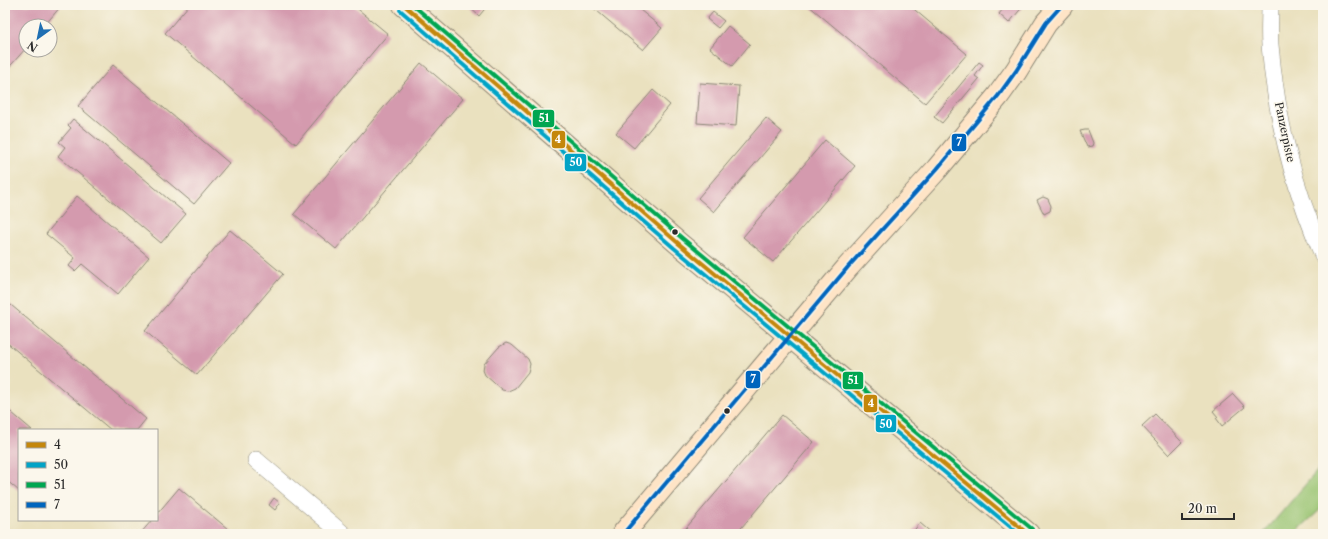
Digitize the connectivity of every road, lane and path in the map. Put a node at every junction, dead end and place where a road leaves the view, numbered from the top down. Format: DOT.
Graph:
graph roads {
  1 [pos="404,5"];
  2 [pos="1062,5"];
  3 [pos="1270,5"];
  4 [pos="1323,255"];
  5 [pos="790,336"];
  6 [pos="256,460"];
  7 [pos="343,534"];
  8 [pos="623,534"];
  9 [pos="1028,534"];
  1 -- 5 [label="main road"];
  2 -- 5 [label="main road"];
  3 -- 4 [label="street, Panzerpiste"];
  5 -- 8 [label="main road"];
  5 -- 9 [label="main road"];
  6 -- 7 [label="street"];
}
